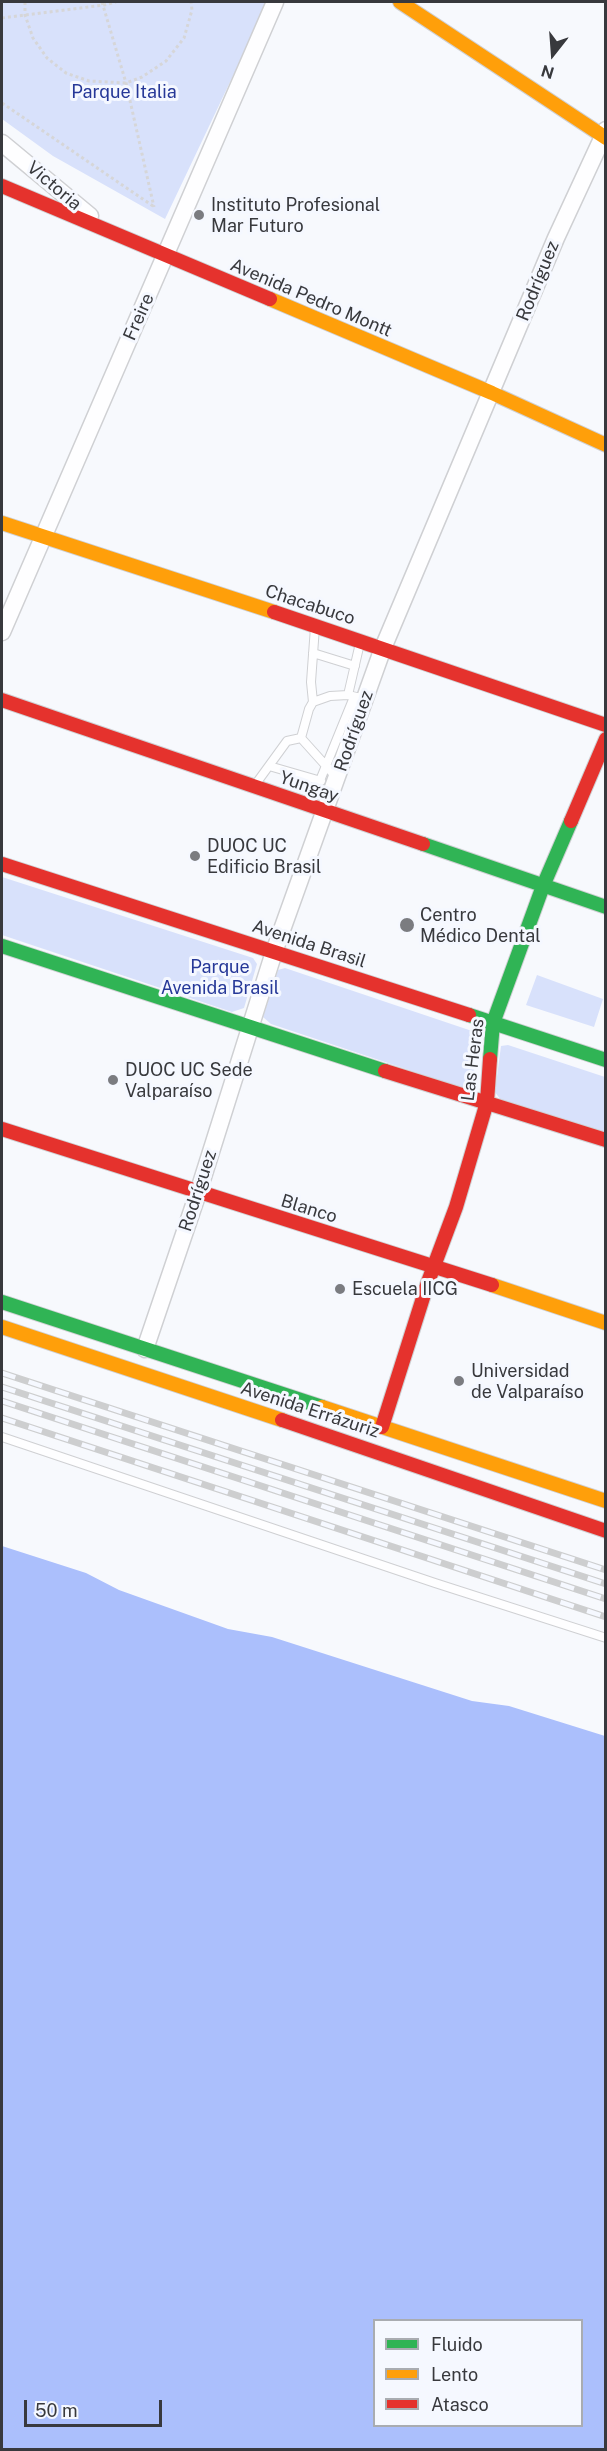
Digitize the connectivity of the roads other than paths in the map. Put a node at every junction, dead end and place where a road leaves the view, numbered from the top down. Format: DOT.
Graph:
graph roads {
  1 [pos="275,2"];
  2 [pos="400,2"];
  3 [pos="605,134"];
  4 [pos="2,143"];
  5 [pos="2,186"];
  6 [pos="107,230"];
  7 [pos="166,257"];
  8 [pos="492,393"];
  9 [pos="606,445"];
  10 [pos="2,523"];
  11 [pos="43,537"];
  12 [pos="315,626"];
  13 [pos="2,632"];
  14 [pos="361,641"];
  15 [pos="383,648"];
  16 [pos="313,653"];
  17 [pos="355,666"];
  18 [pos="356,697"];
  19 [pos="2,700"];
  20 [pos="314,702"];
  21 [pos="606,725"];
  22 [pos="301,738"];
  23 [pos="606,739"];
  24 [pos="269,766"];
  25 [pos="328,776"];
  26 [pos="254,787"];
  27 [pos="317,809"];
  28 [pos="2,864"];
  29 [pos="543,886"];
  30 [pos="606,907"];
  31 [pos="2,946"];
  32 [pos="274,952"];
  33 [pos="493,1023"];
  34 [pos="250,1026"];
  35 [pos="606,1060"];
  36 [pos="487,1102"];
  37 [pos="2,1129"];
  38 [pos="606,1140"];
  39 [pos="198,1193"];
  40 [pos="434,1266"];
  41 [pos="2,1302"];
  42 [pos="606,1323"];
  43 [pos="2,1327"];
  44 [pos="146,1349"];
  45 [pos="382,1427"];
  46 [pos="2,1437"];
  47 [pos="606,1501"];
  48 [pos="606,1532"];
  49 [pos="606,1638"];
  1 -- 7 [label="street, Freire"];
  2 -- 3 [label="main road"];
  3 -- 8 [label="street, Rodríguez"];
  4 -- 6 [label="street, Victoria"];
  5 -- 6 [label="main road, Avenida Pedro Montt"];
  6 -- 7 [label="main road, Avenida Pedro Montt"];
  7 -- 8 [label="main road, Avenida Pedro Montt"];
  7 -- 11 [label="street, Freire"];
  8 -- 9 [label="main road, Avenida Pedro Montt"];
  8 -- 15 [label="street, Rodríguez"];
  10 -- 11 [label="main road, Chacabuco"];
  11 -- 12 [label="main road, Chacabuco"];
  11 -- 13 [label="street, Freire"];
  12 -- 14 [label="main road, Chacabuco"];
  12 -- 16 [label="lane"];
  14 -- 15 [label="main road, Chacabuco"];
  14 -- 17 [label="lane"];
  15 -- 18 [label="street, Rodríguez"];
  15 -- 21 [label="main road, Chacabuco"];
  16 -- 17 [label="lane"];
  16 -- 20 [label="lane"];
  17 -- 18 [label="lane"];
  18 -- 20 [label="lane"];
  18 -- 25 [label="street, Rodríguez"];
  19 -- 26 [label="main road, Yungay"];
  20 -- 22 [label="lane"];
  22 -- 24 [label="lane"];
  22 -- 25 [label="lane"];
  23 -- 29 [label="main road, Las Heras"];
  24 -- 25 [label="lane"];
  24 -- 26 [label="lane"];
  25 -- 27 [label="street, Rodríguez"];
  26 -- 27 [label="main road, Yungay"];
  27 -- 29 [label="main road, Yungay"];
  27 -- 32 [label="street, Rodríguez"];
  28 -- 32 [label="main road, Avenida Brasil"];
  29 -- 30 [label="main road, Yungay"];
  29 -- 33 [label="main road, Las Heras"];
  31 -- 34 [label="main road"];
  32 -- 33 [label="main road, Avenida Brasil"];
  32 -- 34 [label="street, Rodríguez"];
  33 -- 35 [label="main road, Avenida Brasil"];
  33 -- 36 [label="main road, Las Heras"];
  34 -- 36 [label="main road"];
  34 -- 39 [label="street, Rodríguez"];
  36 -- 38 [label="main road"];
  36 -- 40 [label="main road, Las Heras"];
  37 -- 39 [label="main road, Blanco"];
  39 -- 40 [label="main road, Blanco"];
  39 -- 44 [label="street, Rodríguez"];
  40 -- 42 [label="main road, Blanco"];
  40 -- 45 [label="main road, Las Heras"];
  41 -- 44 [label="main road, Avenida Errázuriz"];
  43 -- 48 [label="main road, Avenida Errázuriz"];
  44 -- 45 [label="main road, Avenida Errázuriz"];
  45 -- 47 [label="main road, Avenida Errázuriz"];
  46 -- 49 [label="lane"];
}
